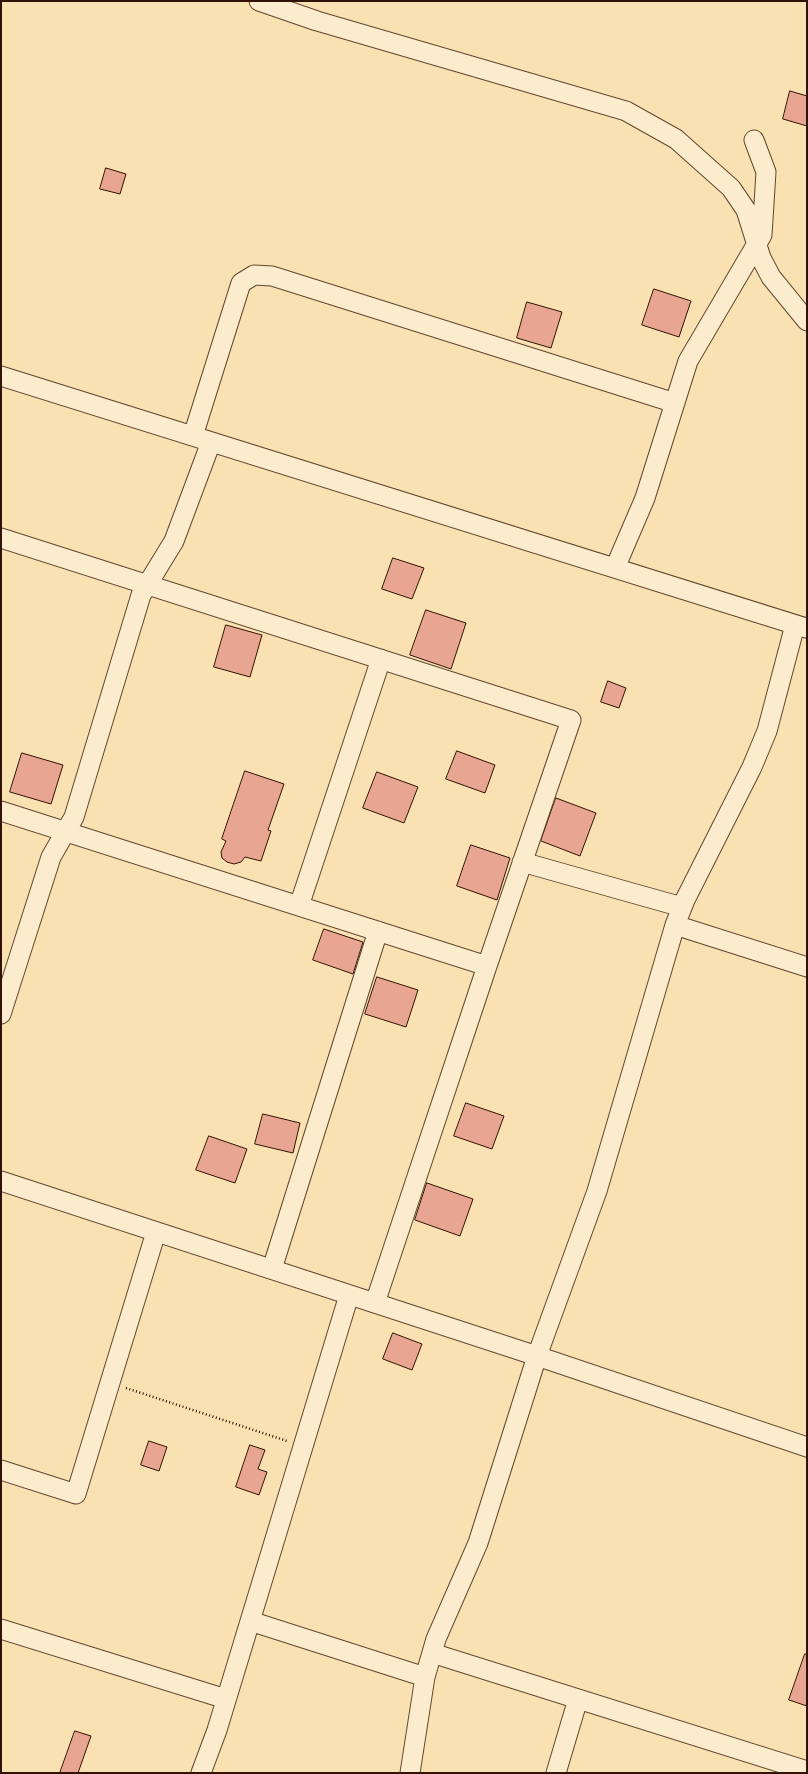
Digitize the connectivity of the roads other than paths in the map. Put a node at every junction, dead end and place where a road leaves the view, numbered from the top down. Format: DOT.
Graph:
graph roads {
  1 [pos="259,1"];
  2 [pos="754,140"];
  3 [pos="757,244"];
  4 [pos="807,321"];
  5 [pos="1,376"];
  6 [pos="675,403"];
  7 [pos="193,436"];
  8 [pos="211,442"];
  9 [pos="1,538"];
  10 [pos="615,568"];
  11 [pos="148,585"];
  12 [pos="801,626"];
  13 [pos="381,659"];
  14 [pos="1,811"];
  15 [pos="66,831"];
  16 [pos="522,862"];
  17 [pos="299,906"];
  18 [pos="682,907"];
  19 [pos="674,925"];
  20 [pos="378,931"];
  21 [pos="487,966"];
  22 [pos="807,967"];
  23 [pos="1,1014"];
  24 [pos="1,1181"];
  25 [pos="156,1232"];
  26 [pos="272,1269"];
  27 [pos="350,1295"];
  28 [pos="375,1303"];
  29 [pos="537,1356"];
  30 [pos="807,1447"];
  31 [pos="1,1470"];
  32 [pos="250,1621"];
  33 [pos="1,1629"];
  34 [pos="432,1653"];
  35 [pos="426,1677"];
  36 [pos="226,1699"];
  37 [pos="578,1699"];
  38 [pos="807,1771"];
  39 [pos="201,1773"];
  40 [pos="410,1773"];
  41 [pos="556,1773"];
  1 -- 3 [label="street"];
  2 -- 3 [label="street"];
  3 -- 4 [label="street"];
  3 -- 6 [label="street"];
  5 -- 7 [label="street"];
  6 -- 7 [label="street"];
  6 -- 10 [label="street"];
  7 -- 8 [label="street"];
  8 -- 10 [label="street"];
  8 -- 11 [label="street"];
  9 -- 11 [label="street"];
  10 -- 12 [label="street"];
  11 -- 13 [label="street"];
  11 -- 15 [label="street"];
  12 -- 18 [label="street"];
  13 -- 16 [label="street"];
  13 -- 17 [label="street"];
  14 -- 15 [label="street"];
  15 -- 17 [label="street"];
  15 -- 23 [label="street"];
  16 -- 18 [label="street"];
  16 -- 21 [label="street"];
  17 -- 20 [label="street"];
  18 -- 19 [label="street"];
  19 -- 22 [label="street"];
  19 -- 29 [label="street"];
  20 -- 21 [label="street"];
  20 -- 26 [label="street"];
  21 -- 28 [label="street"];
  24 -- 25 [label="street"];
  25 -- 26 [label="street"];
  25 -- 31 [label="street"];
  26 -- 27 [label="street"];
  27 -- 28 [label="street"];
  27 -- 32 [label="street"];
  28 -- 29 [label="street"];
  29 -- 30 [label="street"];
  29 -- 34 [label="street"];
  32 -- 35 [label="street"];
  32 -- 36 [label="street"];
  33 -- 36 [label="street"];
  34 -- 35 [label="street"];
  34 -- 37 [label="street"];
  35 -- 40 [label="street"];
  36 -- 39 [label="street"];
  37 -- 38 [label="street"];
  37 -- 41 [label="street"];
}
